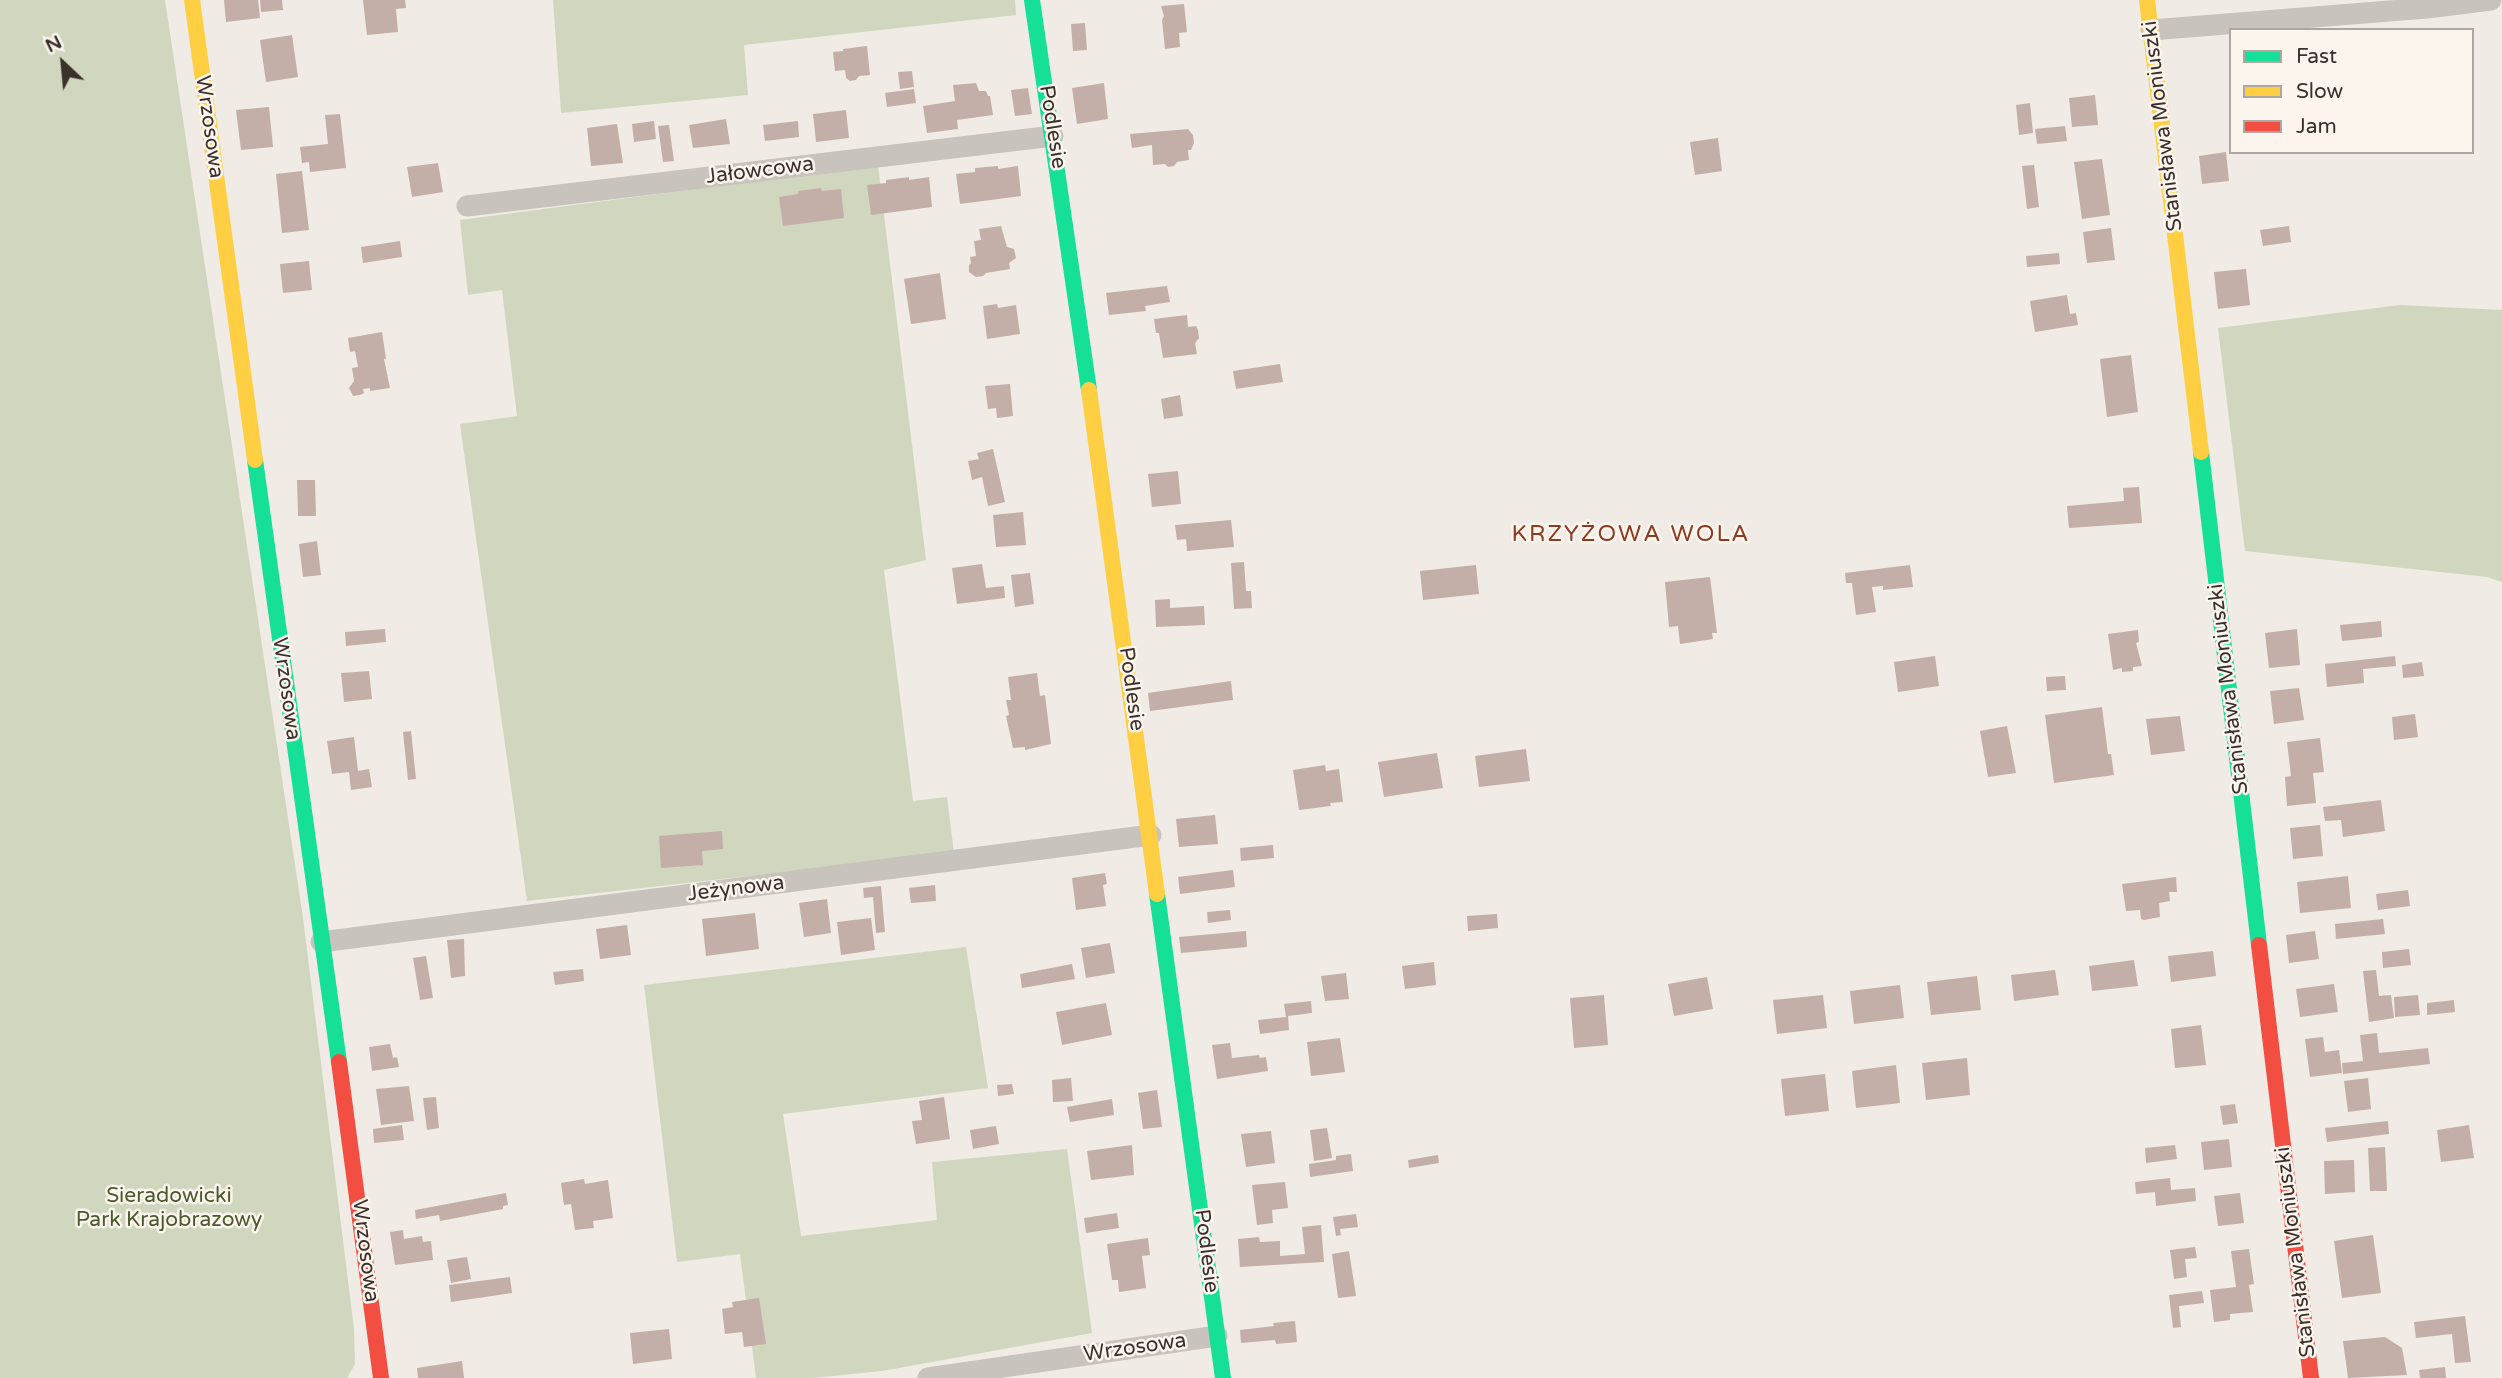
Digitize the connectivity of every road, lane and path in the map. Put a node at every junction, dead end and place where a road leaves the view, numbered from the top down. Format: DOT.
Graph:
graph roads {
  1 [pos="192,0"];
  2 [pos="1032,0"];
  3 [pos="2147,0"];
  4 [pos="2491,0"];
  5 [pos="2151,30"];
  6 [pos="1053,136"];
  7 [pos="467,206"];
  8 [pos="1151,835"];
  9 [pos="321,942"];
  10 [pos="1217,1336"];
  11 [pos="381,1378"];
  12 [pos="928,1378"];
  13 [pos="1223,1378"];
  14 [pos="2311,1378"];
  1 -- 9 [label="street, Wrzosowa"];
  2 -- 6 [label="street, Podlesie"];
  3 -- 5 [label="street, Stanisława Moniuszki"];
  4 -- 5 [label="street"];
  5 -- 14 [label="street, Stanisława Moniuszki"];
  6 -- 7 [label="street, Jałowcowa"];
  6 -- 8 [label="street, Podlesie"];
  8 -- 9 [label="street, Jeżynowa"];
  8 -- 10 [label="street, Podlesie"];
  9 -- 11 [label="street, Wrzosowa"];
  10 -- 12 [label="street, Wrzosowa"];
  10 -- 13 [label="street, Podlesie"];
}
